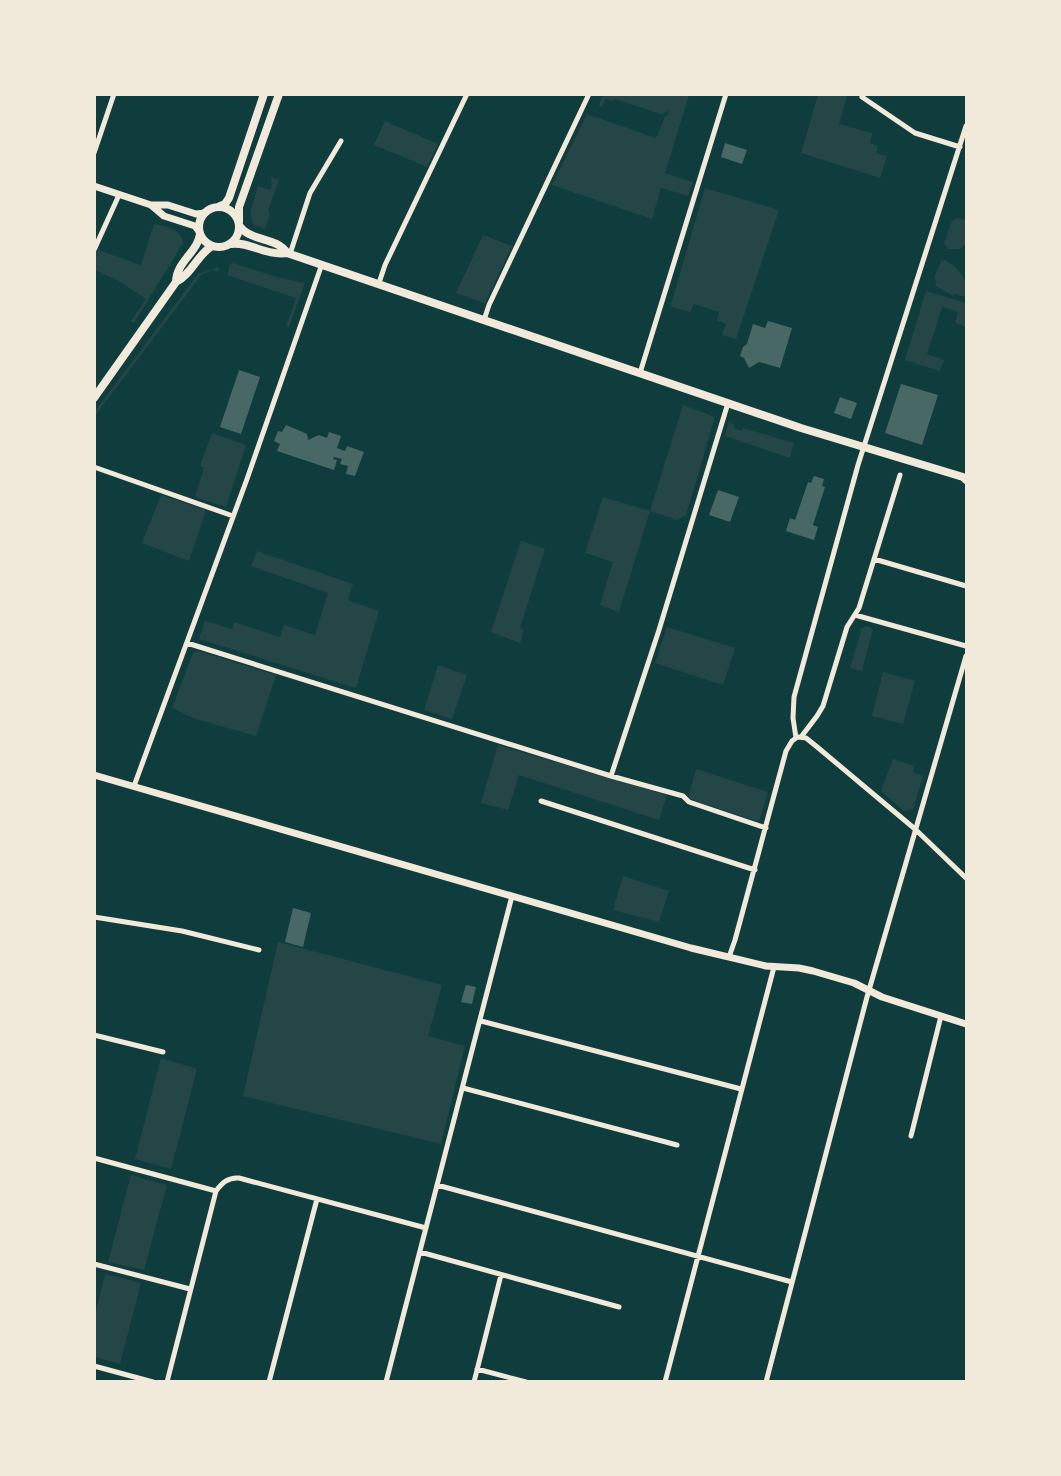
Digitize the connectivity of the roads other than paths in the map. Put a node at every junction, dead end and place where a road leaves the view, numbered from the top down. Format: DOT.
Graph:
graph roads {
  1 [pos="114,94"];
  2 [pos="264,94"];
  3 [pos="279,94"];
  4 [pos="467,94"];
  5 [pos="589,94"];
  6 [pos="726,94"];
  7 [pos="860,96"];
  8 [pos="966,126"];
  9 [pos="341,141"];
  10 [pos="960,147"];
  11 [pos="94,153"];
  12 [pos="94,186"];
  13 [pos="119,195"];
  14 [pos="150,206"];
  15 [pos="218,207"];
  16 [pos="205,213"];
  17 [pos="239,223"];
  18 [pos="199,232"];
  19 [pos="231,244"];
  20 [pos="212,246"];
  21 [pos="94,250"];
  22 [pos="288,253"];
  23 [pos="322,264"];
  24 [pos="176,282"];
  25 [pos="379,283"];
  26 [pos="484,320"];
  27 [pos="640,373"];
  28 [pos="94,398"];
  29 [pos="728,403"];
  30 [pos="864,447"];
  31 [pos="94,467"];
  32 [pos="900,475"];
  33 [pos="965,478"];
  34 [pos="233,516"];
  35 [pos="874,559"];
  36 [pos="966,586"];
  37 [pos="855,615"];
  38 [pos="187,643"];
  39 [pos="966,646"];
  40 [pos="966,656"];
  41 [pos="799,737"];
  42 [pos="94,775"];
  43 [pos="611,776"];
  44 [pos="134,786"];
  45 [pos="541,801"];
  46 [pos="766,828"];
  47 [pos="915,829"];
  48 [pos="755,870"];
  49 [pos="966,878"];
  50 [pos="512,896"];
  51 [pos="94,917"];
  52 [pos="259,950"];
  53 [pos="729,957"];
  54 [pos="774,968"];
  55 [pos="869,991"];
  56 [pos="941,1016"];
  57 [pos="481,1021"];
  58 [pos="966,1024"];
  59 [pos="94,1035"];
  60 [pos="163,1052"];
  61 [pos="463,1088"];
  62 [pos="741,1089"];
  63 [pos="911,1136"];
  64 [pos="677,1145"];
  65 [pos="94,1158"];
  66 [pos="438,1185"];
  67 [pos="216,1191"];
  68 [pos="318,1199"];
  69 [pos="426,1228"];
  70 [pos="420,1252"];
  71 [pos="697,1255"];
  72 [pos="94,1264"];
  73 [pos="501,1275"];
  74 [pos="792,1282"];
  75 [pos="190,1289"];
  76 [pos="619,1307"];
  77 [pos="94,1366"];
  78 [pos="477,1369"];
  79 [pos="153,1382"];
  80 [pos="166,1382"];
  81 [pos="269,1382"];
  82 [pos="386,1382"];
  83 [pos="474,1382"];
  84 [pos="526,1382"];
  85 [pos="665,1382"];
  86 [pos="766,1382"];
  1 -- 11 [label="street"];
  2 -- 15 [label="main road"];
  3 -- 17 [label="main road"];
  4 -- 25 [label="street"];
  5 -- 26 [label="street"];
  6 -- 27 [label="street"];
  7 -- 10 [label="street"];
  8 -- 10 [label="street"];
  9 -- 22 [label="street"];
  10 -- 30 [label="street"];
  12 -- 13 [label="street"];
  13 -- 14 [label="street"];
  13 -- 21 [label="street"];
  14 -- 16 [label="street"];
  14 -- 18 [label="street"];
  15 -- 16 [label="main road"];
  15 -- 17 [label="main road"];
  16 -- 18 [label="main road"];
  17 -- 19 [label="main road"];
  17 -- 22 [label="main road"];
  18 -- 20 [label="main road"];
  18 -- 24 [label="main road"];
  19 -- 20 [label="main road"];
  19 -- 22 [label="main road"];
  20 -- 24 [label="main road"];
  22 -- 23 [label="main road"];
  23 -- 25 [label="main road"];
  23 -- 34 [label="street"];
  24 -- 28 [label="main road"];
  25 -- 26 [label="main road"];
  26 -- 27 [label="main road"];
  27 -- 29 [label="main road"];
  29 -- 30 [label="main road"];
  29 -- 43 [label="street"];
  30 -- 33 [label="main road"];
  30 -- 41 [label="street"];
  31 -- 34 [label="street"];
  32 -- 35 [label="street"];
  34 -- 38 [label="street"];
  35 -- 36 [label="street"];
  35 -- 37 [label="street"];
  37 -- 39 [label="street"];
  37 -- 41 [label="street"];
  38 -- 43 [label="street"];
  38 -- 44 [label="street"];
  40 -- 47 [label="street"];
  41 -- 46 [label="street"];
  41 -- 47 [label="street"];
  42 -- 44 [label="street"];
  43 -- 46 [label="street"];
  44 -- 50 [label="street"];
  45 -- 48 [label="street"];
  46 -- 48 [label="street"];
  47 -- 49 [label="street"];
  47 -- 55 [label="street"];
  48 -- 53 [label="street"];
  50 -- 53 [label="street"];
  50 -- 57 [label="street"];
  51 -- 52 [label="street"];
  53 -- 54 [label="street"];
  54 -- 55 [label="street"];
  54 -- 62 [label="street"];
  55 -- 56 [label="street"];
  55 -- 74 [label="street"];
  56 -- 58 [label="street"];
  56 -- 63 [label="street"];
  57 -- 61 [label="street"];
  57 -- 62 [label="street"];
  59 -- 60 [label="street"];
  61 -- 64 [label="street"];
  61 -- 66 [label="street"];
  62 -- 71 [label="street"];
  65 -- 67 [label="street"];
  66 -- 69 [label="street"];
  66 -- 71 [label="street"];
  67 -- 68 [label="street"];
  67 -- 75 [label="street"];
  68 -- 69 [label="street"];
  68 -- 81 [label="street"];
  69 -- 70 [label="street"];
  70 -- 73 [label="street"];
  70 -- 82 [label="street"];
  71 -- 74 [label="street"];
  71 -- 85 [label="street"];
  72 -- 75 [label="street"];
  73 -- 76 [label="street"];
  73 -- 78 [label="street"];
  74 -- 86 [label="street"];
  75 -- 80 [label="street"];
  77 -- 79 [label="street"];
  78 -- 83 [label="street"];
  78 -- 84 [label="street"];
}
